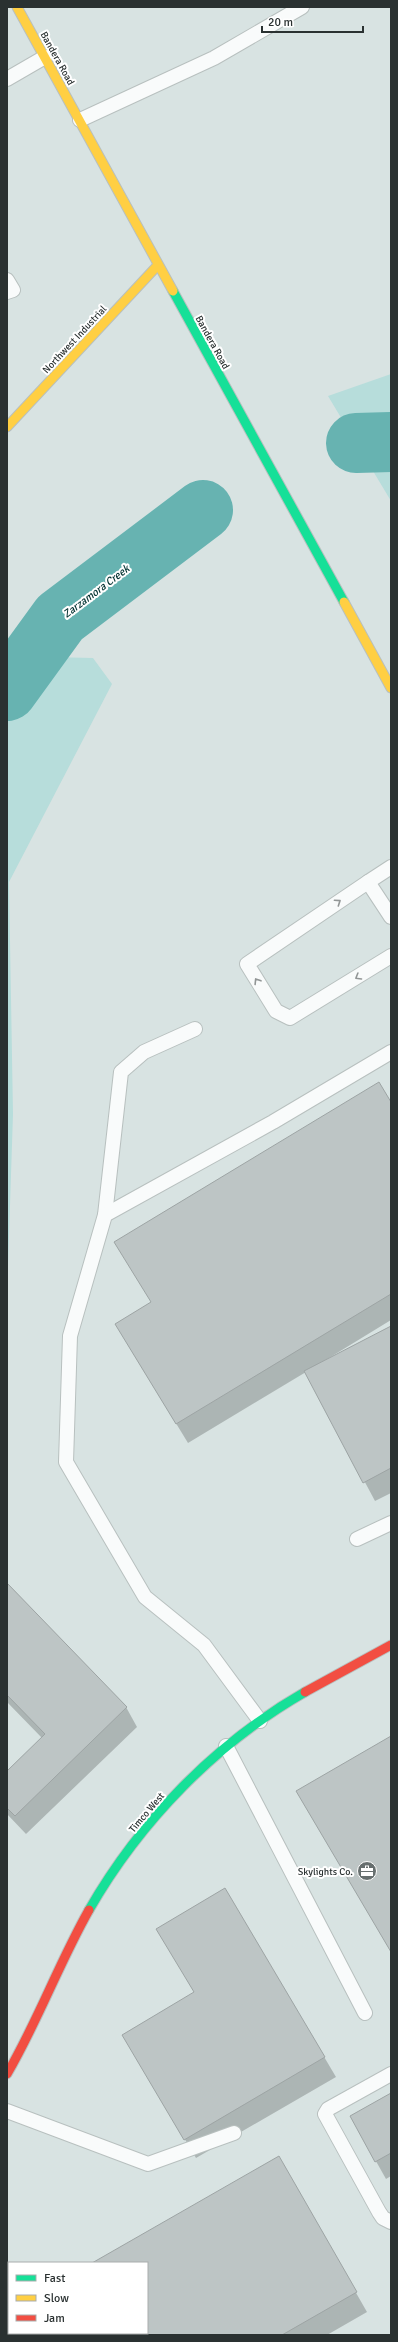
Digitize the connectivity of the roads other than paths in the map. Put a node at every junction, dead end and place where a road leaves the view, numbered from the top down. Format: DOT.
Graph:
graph roads {
  1 [pos="17,7"];
  2 [pos="302,7"];
  3 [pos="45,57"];
  4 [pos="7,79"];
  5 [pos="80,120"];
  6 [pos="158,265"];
  7 [pos="7,280"];
  8 [pos="7,292"];
  9 [pos="7,427"];
  10 [pos="391,688"];
  11 [pos="391,867"];
  12 [pos="368,882"];
  13 [pos="391,918"];
  14 [pos="391,956"];
  15 [pos="196,1029"];
  16 [pos="391,1052"];
  17 [pos="105,1215"];
  18 [pos="391,1523"];
  19 [pos="357,1539"];
  20 [pos="391,1645"];
  21 [pos="260,1721"];
  22 [pos="226,1746"];
  23 [pos="365,2013"];
  24 [pos="7,2074"];
  25 [pos="391,2074"];
  26 [pos="7,2111"];
  27 [pos="234,2133"];
  28 [pos="391,2222"];
  1 -- 3 [label="street, Bandera Road"];
  2 -- 5 [label="lane"];
  3 -- 4 [label="lane"];
  3 -- 5 [label="street, Bandera Road"];
  5 -- 6 [label="street, Bandera Road"];
  6 -- 9 [label="street, Northwest Industrial"];
  6 -- 10 [label="street, Bandera Road"];
  7 -- 8 [label="lane"];
  11 -- 12 [label="lane"];
  12 -- 13 [label="lane"];
  14 -- 12 [label="lane, one-way"];
  15 -- 17 [label="lane"];
  16 -- 17 [label="lane"];
  17 -- 21 [label="lane"];
  18 -- 19 [label="lane"];
  20 -- 21 [label="street, Timco West"];
  21 -- 22 [label="street, Timco West"];
  22 -- 23 [label="lane"];
  22 -- 24 [label="street, Timco West"];
  25 -- 28 [label="lane"];
  26 -- 27 [label="lane"];
}
